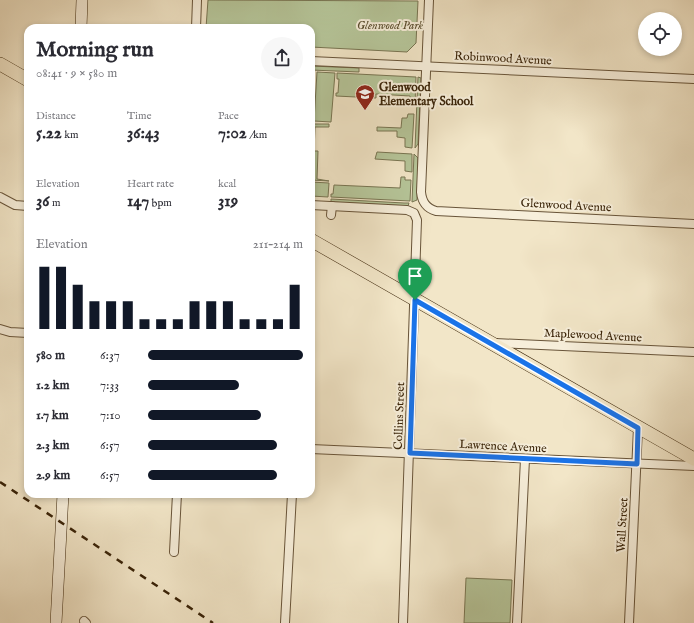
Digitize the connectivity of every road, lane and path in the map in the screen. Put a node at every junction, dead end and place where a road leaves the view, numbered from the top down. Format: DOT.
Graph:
graph roads {
  1 [pos="82,0"];
  2 [pos="197,0"];
  3 [pos="429,0"];
  4 [pos="80,24"];
  5 [pos="196,24"];
  6 [pos="315,61"];
  7 [pos="0,64"];
  8 [pos="426,66"];
  9 [pos="24,78"];
  10 [pos="694,79"];
  11 [pos="0,197"];
  12 [pos="315,205"];
  13 [pos="24,206"];
  14 [pos="332,206"];
  15 [pos="331,215"];
  16 [pos="694,224"];
  17 [pos="315,241"];
  18 [pos="415,300"];
  19 [pos="0,329"];
  20 [pos="24,333"];
  21 [pos="490,343"];
  22 [pos="694,352"];
  23 [pos="638,428"];
  24 [pos="315,449"];
  25 [pos="410,453"];
  26 [pos="525,459"];
  27 [pos="694,459"];
  28 [pos="637,464"];
  29 [pos="694,466"];
  30 [pos="63,498"];
  31 [pos="177,498"];
  32 [pos="292,498"];
  33 [pos="174,552"];
  34 [pos="56,623"];
  35 [pos="285,623"];
  36 [pos="402,623"];
  37 [pos="517,623"];
  38 [pos="629,623"];
  1 -- 4 [label="main road"];
  2 -- 5 [label="street"];
  3 -- 8 [label="street"];
  6 -- 8 [label="street, Robinwood Avenue"];
  7 -- 9 [label="main road"];
  8 -- 10 [label="street, Robinwood Avenue"];
  8 -- 16 [label="street, Glenwood Avenue"];
  11 -- 13 [label="street"];
  12 -- 14 [label="street"];
  14 -- 15 [label="street"];
  14 -- 18 [label="street, Collins Street"];
  17 -- 18 [label="main road"];
  18 -- 21 [label="main road"];
  18 -- 25 [label="street, Collins Street"];
  19 -- 20 [label="street"];
  21 -- 22 [label="street, Maplewood Avenue"];
  21 -- 23 [label="main road"];
  23 -- 27 [label="main road"];
  23 -- 28 [label="street, Wall Street"];
  24 -- 25 [label="street, Lawrence Avenue"];
  25 -- 26 [label="street, Lawrence Avenue"];
  25 -- 36 [label="street, Collins Street"];
  26 -- 28 [label="street, Lawrence Avenue"];
  26 -- 37 [label="street"];
  28 -- 29 [label="street, Lawrence Avenue"];
  28 -- 38 [label="street, Wall Street"];
  30 -- 34 [label="main road"];
  31 -- 33 [label="street"];
  32 -- 35 [label="street"];
}
